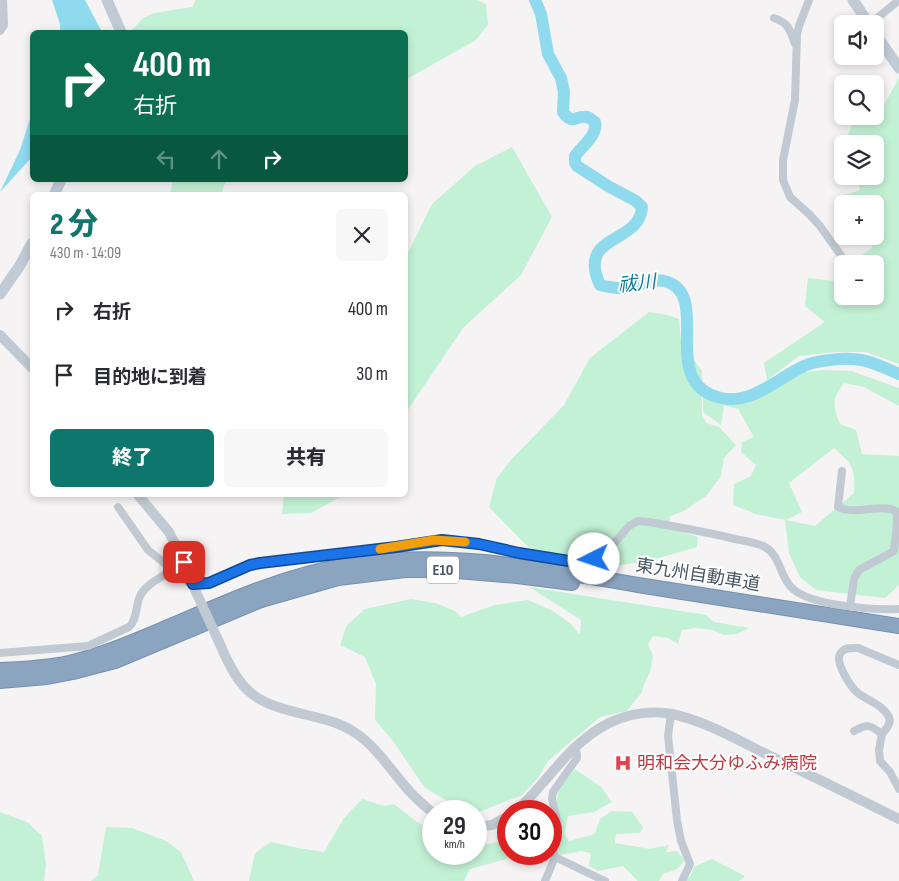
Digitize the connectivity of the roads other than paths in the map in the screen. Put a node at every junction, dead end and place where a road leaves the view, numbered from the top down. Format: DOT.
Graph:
graph roads {
  1 [pos="3,0"];
  2 [pos="107,0"];
  3 [pos="809,0"];
  4 [pos="853,0"];
  5 [pos="899,0"];
  6 [pos="864,15"];
  7 [pos="881,15"];
  8 [pos="774,18"];
  9 [pos="120,30"];
  10 [pos="0,31"];
  11 [pos="884,44"];
  12 [pos="797,50"];
  13 [pos="897,61"];
  14 [pos="30,248"];
  15 [pos="841,255"];
  16 [pos="0,294"];
  17 [pos="0,334"];
  18 [pos="30,366"];
  19 [pos="842,471"];
  20 [pos="140,497"];
  21 [pos="118,507"];
  22 [pos="173,570"];
  23 [pos="194,588"];
  24 [pos="850,606"];
  25 [pos="899,609"];
  26 [pos="899,626"];
  27 [pos="899,635"];
  28 [pos="0,653"];
  29 [pos="899,665"];
  30 [pos="0,670"];
  31 [pos="0,681"];
  32 [pos="671,714"];
  33 [pos="854,731"];
  34 [pos="882,734"];
  35 [pos="574,747"];
  36 [pos="899,789"];
  37 [pos="526,800"];
  38 [pos="552,800"];
  39 [pos="422,804"];
  40 [pos="899,819"];
  41 [pos="562,860"];
  42 [pos="552,865"];
  43 [pos="545,881"];
  44 [pos="605,881"];
  45 [pos="682,881"];
  1 -- 10 [label="street"];
  2 -- 9 [label="main road"];
  3 -- 12 [label="street"];
  4 -- 6 [label="main road"];
  5 -- 7 [label="street"];
  8 -- 12 [label="street"];
  11 -- 13 [label="main road"];
  12 -- 15 [label="street"];
  14 -- 16 [label="main road"];
  17 -- 18 [label="street"];
  19 -- 24 [label="street"];
  20 -- 23 [label="street"];
  21 -- 22 [label="street"];
  22 -- 23 [label="street"];
  22 -- 28 [label="street"];
  23 -- 24 [label="street"];
  23 -- 39 [label="street, bridge"];
  24 -- 25 [label="street"];
  26 -- 30 [label="highway, 東九州自動車道 / E10"];
  27 -- 31 [label="highway, 東九州自動車道 / E10"];
  29 -- 34 [label="street"];
  32 -- 35 [label="street"];
  32 -- 40 [label="street"];
  32 -- 45 [label="street"];
  33 -- 34 [label="street"];
  34 -- 36 [label="street"];
  35 -- 37 [label="street"];
  35 -- 38 [label="street"];
  41 -- 44 [label="street"];
  42 -- 43 [label="street"];
}
